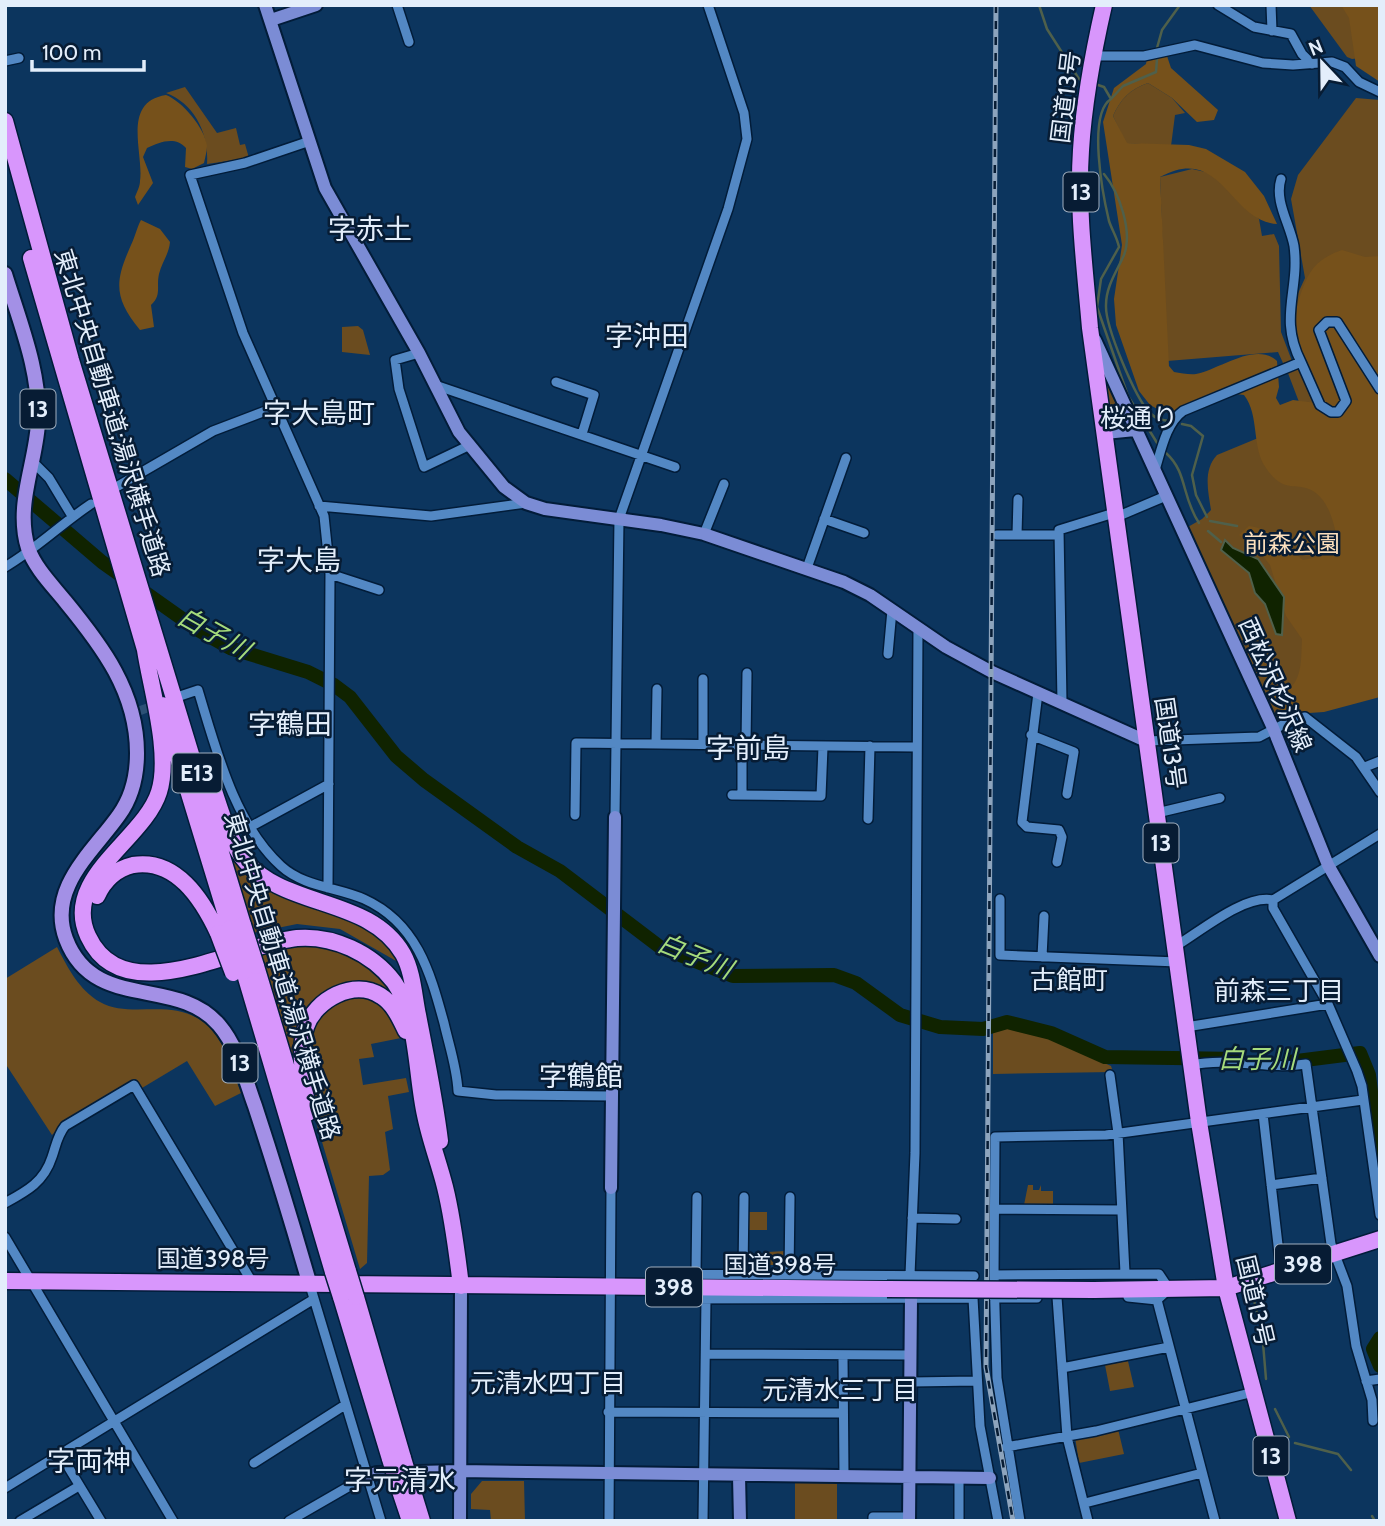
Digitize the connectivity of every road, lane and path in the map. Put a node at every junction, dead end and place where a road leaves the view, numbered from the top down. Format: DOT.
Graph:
graph roads {
  1 [pos="265,5"];
  2 [pos="316,5"];
  3 [pos="397,5"];
  4 [pos="708,5"];
  5 [pos="1104,5"];
  6 [pos="1218,5"];
  7 [pos="1271,5"];
  8 [pos="271,20"];
  9 [pos="1272,31"];
  10 [pos="409,42"];
  11 [pos="1093,56"];
  12 [pos="19,58"];
  13 [pos="5,61"];
  14 [pos="1312,64"];
  15 [pos="1380,92"];
  16 [pos="5,121"];
  17 [pos="310,141"];
  18 [pos="5,161"];
  19 [pos="1281,179"];
  20 [pos="5,274"];
  21 [pos="1090,328"];
  22 [pos="419,353"];
  23 [pos="1301,362"];
  24 [pos="556,382"];
  25 [pos="435,385"];
  26 [pos="1380,389"];
  27 [pos="276,407"];
  28 [pos="1135,430"];
  29 [pos="1104,433"];
  30 [pos="582,434"];
  31 [pos="468,446"];
  32 [pos="642,455"];
  33 [pos="846,458"];
  34 [pos="32,461"];
  35 [pos="675,467"];
  36 [pos="1154,472"];
  37 [pos="724,484"];
  38 [pos="118,486"];
  39 [pos="1166,496"];
  40 [pos="1018,499"];
  41 [pos="526,503"];
  42 [pos="91,504"];
  43 [pos="318,506"];
  44 [pos="1114,515"];
  45 [pos="69,518"];
  46 [pos="619,519"];
  47 [pos="824,519"];
  48 [pos="864,533"];
  49 [pos="704,534"];
  50 [pos="997,535"];
  51 [pos="1017,535"];
  52 [pos="1059,535"];
  53 [pos="30,552"];
  54 [pos="5,567"];
  55 [pos="807,568"];
  56 [pos="330,574"];
  57 [pos="379,590"];
  58 [pos="892,610"];
  59 [pos="918,628"];
  60 [pos="157,639"];
  61 [pos="145,650"];
  62 [pos="888,654"];
  63 [pos="747,673"];
  64 [pos="703,679"];
  65 [pos="657,689"];
  66 [pos="1038,693"];
  67 [pos="180,696"];
  68 [pos="1062,703"];
  69 [pos="1273,728"];
  70 [pos="1031,735"];
  71 [pos="1146,740"];
  72 [pos="656,743"];
  73 [pos="702,743"];
  74 [pos="616,744"];
  75 [pos="744,744"];
  76 [pos="870,746"];
  77 [pos="823,747"];
  78 [pos="915,747"];
  79 [pos="1380,761"];
  80 [pos="1365,767"];
  81 [pos="328,784"];
  82 [pos="1380,792"];
  83 [pos="1067,794"];
  84 [pos="1220,798"];
  85 [pos="1157,813"];
  86 [pos="575,815"];
  87 [pos="615,817"];
  88 [pos="868,819"];
  89 [pos="250,827"];
  90 [pos="1379,837"];
  91 [pos="1057,862"];
  92 [pos="1328,865"];
  93 [pos="328,888"];
  94 [pos="1000,899"];
  95 [pos="1273,900"];
  96 [pos="1044,916"];
  97 [pos="230,928"];
  98 [pos="1177,954"];
  99 [pos="1380,956"];
  100 [pos="1042,957"];
  101 [pos="244,970"];
  102 [pos="414,996"];
  103 [pos="1328,1004"];
  104 [pos="1186,1027"];
  105 [pos="413,1046"];
  106 [pos="1191,1057"];
  107 [pos="1110,1075"];
  108 [pos="612,1096"];
  109 [pos="1363,1100"];
  110 [pos="1313,1107"];
  111 [pos="1263,1114"];
  112 [pos="1199,1122"];
  113 [pos="1118,1133"];
  114 [pos="313,1154"];
  115 [pos="1322,1178"];
  116 [pos="1271,1185"];
  117 [pos="445,1187"];
  118 [pos="611,1188"];
  119 [pos="697,1197"];
  120 [pos="744,1197"];
  121 [pos="790,1197"];
  122 [pos="5,1203"];
  123 [pos="995,1209"];
  124 [pos="1121,1210"];
  125 [pos="1380,1216"];
  126 [pos="912,1218"];
  127 [pos="956,1219"];
  128 [pos="5,1237"];
  129 [pos="1380,1239"];
  130 [pos="1336,1255"];
  131 [pos="340,1271"];
  132 [pos="1281,1271"];
  133 [pos="1125,1273"];
  134 [pos="696,1274"];
  135 [pos="743,1274"];
  136 [pos="789,1275"];
  137 [pos="910,1275"];
  138 [pos="994,1275"];
  139 [pos="974,1276"];
  140 [pos="5,1280"];
  141 [pos="32,1281"];
  142 [pos="252,1282"];
  143 [pos="309,1282"];
  144 [pos="461,1286"];
  145 [pos="610,1287"];
  146 [pos="649,1287"];
  147 [pos="1226,1288"];
  148 [pos="1163,1295"];
  149 [pos="1057,1297"];
  150 [pos="912,1298"];
  151 [pos="994,1298"];
  152 [pos="314,1299"];
  153 [pos="706,1299"];
  154 [pos="1169,1346"];
  155 [pos="706,1354"];
  156 [pos="910,1355"];
  157 [pos="843,1356"];
  158 [pos="1062,1368"];
  159 [pos="1380,1379"];
  160 [pos="976,1381"];
  161 [pos="1367,1381"];
  162 [pos="911,1382"];
  163 [pos="1254,1392"];
  164 [pos="345,1405"];
  165 [pos="1186,1409"];
  166 [pos="608,1412"];
  167 [pos="705,1412"];
  168 [pos="843,1413"];
  169 [pos="1373,1421"];
  170 [pos="115,1422"];
  171 [pos="1067,1437"];
  172 [pos="1006,1447"];
  173 [pos="61,1455"];
  174 [pos="254,1463"];
  175 [pos="459,1471"];
  176 [pos="1202,1473"];
  177 [pos="609,1474"];
  178 [pos="704,1474"];
  179 [pos="367,1476"];
  180 [pos="739,1476"];
  181 [pos="844,1476"];
  182 [pos="910,1476"];
  183 [pos="960,1478"];
  184 [pos="990,1478"];
  185 [pos="405,1485"];
  186 [pos="79,1486"];
  187 [pos="5,1488"];
  188 [pos="1085,1503"];
  189 [pos="909,1519"];
  190 [pos="172,1520"];
  191 [pos="20,1521"];
  192 [pos="101,1521"];
  193 [pos="289,1521"];
  194 [pos="381,1521"];
  195 [pos="410,1521"];
  196 [pos="422,1521"];
  197 [pos="460,1521"];
  198 [pos="609,1521"];
  199 [pos="703,1521"];
  200 [pos="740,1521"];
  201 [pos="873,1521"];
  202 [pos="959,1521"];
  203 [pos="998,1521"];
  204 [pos="1020,1521"];
  205 [pos="1088,1521"];
  206 [pos="1215,1521"];
  207 [pos="1288,1521"];
  1 -- 8 [label="street"];
  2 -- 8 [label="street"];
  3 -- 10 [label="street"];
  4 -- 32 [label="street"];
  5 -- 11 [label="highway, 国道13号 / 13"];
  6 -- 9 [label="street"];
  7 -- 9 [label="street"];
  8 -- 17 [label="street"];
  9 -- 14 [label="street"];
  11 -- 14 [label="street"];
  11 -- 21 [label="highway, 国道13号 / 13"];
  12 -- 13 [label="street"];
  14 -- 15 [label="street"];
  16 -- 60 [label="highway, 東北中央自動車道;湯沢横手道路 / E13"];
  17 -- 22 [label="street"];
  17 -- 27 [label="street"];
  18 -- 61 [label="highway, 東北中央自動車道;湯沢横手道路 / E13"];
  19 -- 23 [label="street"];
  20 -- 34 [label="main road, 13"];
  21 -- 28 [label="street, 西松沢杉沢線"];
  21 -- 29 [label="highway, 国道13号 / 13"];
  22 -- 25 [label="street"];
  22 -- 31 [label="street"];
  23 -- 26 [label="street"];
  23 -- 36 [label="street"];
  24 -- 30 [label="street"];
  25 -- 30 [label="street"];
  25 -- 31 [label="street"];
  27 -- 38 [label="street"];
  27 -- 43 [label="street"];
  28 -- 29 [label="street"];
  28 -- 36 [label="street, 西松沢杉沢線"];
  29 -- 44 [label="highway, 国道13号 / 13"];
  30 -- 32 [label="street"];
  31 -- 41 [label="street"];
  32 -- 35 [label="street"];
  32 -- 46 [label="street"];
  33 -- 47 [label="street"];
  34 -- 45 [label="street"];
  34 -- 53 [label="main road, 13"];
  36 -- 39 [label="street, 西松沢杉沢線"];
  37 -- 49 [label="street"];
  39 -- 44 [label="street"];
  39 -- 69 [label="street, 西松沢杉沢線"];
  40 -- 51 [label="street"];
  41 -- 43 [label="street"];
  41 -- 46 [label="street"];
  42 -- 45 [label="street"];
  43 -- 56 [label="street"];
  44 -- 52 [label="street"];
  44 -- 71 [label="highway, 国道13号 / 13"];
  45 -- 53 [label="street"];
  46 -- 49 [label="street"];
  46 -- 74 [label="street"];
  47 -- 48 [label="street"];
  47 -- 55 [label="street"];
  49 -- 55 [label="street"];
  50 -- 51 [label="street"];
  51 -- 52 [label="street"];
  52 -- 68 [label="street"];
  53 -- 54 [label="street"];
  53 -- 143 [label="main road, 13"];
  55 -- 58 [label="street"];
  56 -- 57 [label="street"];
  56 -- 81 [label="street"];
  58 -- 59 [label="street"];
  58 -- 62 [label="street"];
  59 -- 66 [label="street"];
  59 -- 78 [label="street"];
  60 -- 97 [label="highway, 東北中央自動車道;湯沢横手道路 / E13"];
  60 -- 102 [label="highway"];
  61 -- 97 [label="highway, 東北中央自動車道;湯沢横手道路 / E13"];
  61 -- 105 [label="highway"];
  63 -- 75 [label="street"];
  64 -- 73 [label="street"];
  65 -- 72 [label="street"];
  66 -- 68 [label="street"];
  66 -- 70 [label="street"];
  67 -- 89 [label="street"];
  68 -- 71 [label="street"];
  69 -- 71 [label="street"];
  69 -- 80 [label="street"];
  69 -- 92 [label="street, 西松沢杉沢線"];
  70 -- 83 [label="street"];
  70 -- 91 [label="street"];
  71 -- 85 [label="highway, 国道13号 / 13"];
  72 -- 73 [label="street"];
  72 -- 74 [label="street"];
  73 -- 75 [label="street"];
  74 -- 86 [label="street"];
  74 -- 87 [label="street"];
  75 -- 77 [label="street"];
  75 -- 77 [label="street"];
  76 -- 77 [label="street"];
  76 -- 78 [label="street"];
  76 -- 88 [label="street"];
  78 -- 126 [label="street"];
  79 -- 80 [label="street"];
  80 -- 82 [label="street"];
  81 -- 89 [label="street"];
  81 -- 93 [label="street"];
  84 -- 85 [label="street"];
  85 -- 98 [label="highway, 国道13号 / 13"];
  87 -- 108 [label="street"];
  89 -- 93 [label="street"];
  90 -- 92 [label="street"];
  92 -- 95 [label="street"];
  92 -- 99 [label="street, 西松沢杉沢線"];
  93 -- 108 [label="street"];
  94 -- 100 [label="street"];
  95 -- 98 [label="street"];
  95 -- 103 [label="street"];
  96 -- 100 [label="street"];
  97 -- 101 [label="highway, bridge"];
  97 -- 101 [label="highway, 東北中央自動車道;湯沢横手道路 / E13, bridge"];
  97 -- 102 [label="highway"];
  98 -- 100 [label="street"];
  98 -- 104 [label="highway, 国道13号 / 13"];
  101 -- 114 [label="highway, 東北中央自動車道;湯沢横手道路 / E13"];
  101 -- 131 [label="highway, 東北中央自動車道;湯沢横手道路 / E13"];
  102 -- 117 [label="highway"];
  103 -- 104 [label="street"];
  103 -- 109 [label="street"];
  104 -- 106 [label="highway, 国道13号 / 13"];
  105 -- 114 [label="highway"];
  105 -- 117 [label="highway"];
  106 -- 110 [label="street"];
  106 -- 112 [label="highway, 国道13号 / 13"];
  107 -- 113 [label="street"];
  108 -- 118 [label="street"];
  109 -- 110 [label="street"];
  109 -- 125 [label="street"];
  110 -- 111 [label="street"];
  110 -- 115 [label="street"];
  111 -- 112 [label="street"];
  111 -- 116 [label="street"];
  112 -- 113 [label="street"];
  112 -- 147 [label="highway, 国道13号 / 13"];
  113 -- 123 [label="street"];
  113 -- 124 [label="street"];
  114 -- 131 [label="highway, 東北中央自動車道;湯沢横手道路 / E13"];
  115 -- 116 [label="street"];
  115 -- 130 [label="street"];
  116 -- 132 [label="street"];
  117 -- 144 [label="highway"];
  118 -- 145 [label="street"];
  119 -- 134 [label="street"];
  120 -- 135 [label="street"];
  121 -- 136 [label="street"];
  122 -- 142 [label="street"];
  123 -- 124 [label="street"];
  123 -- 138 [label="street"];
  124 -- 133 [label="street"];
  126 -- 127 [label="street"];
  126 -- 137 [label="street"];
  128 -- 141 [label="street"];
  129 -- 130 [label="highway, 国道398号 / 398"];
  130 -- 132 [label="highway, 国道398号 / 398"];
  130 -- 161 [label="street"];
  131 -- 185 [label="highway, 東北中央自動車道;湯沢横手道路 / E13, bridge"];
  132 -- 147 [label="highway, 国道398号 / 398"];
  133 -- 138 [label="street"];
  133 -- 148 [label="street"];
  134 -- 135 [label="street"];
  134 -- 146 [label="street"];
  135 -- 136 [label="street"];
  136 -- 137 [label="street"];
  137 -- 139 [label="street"];
  138 -- 151 [label="street"];
  140 -- 141 [label="highway, 国道398号 / 398"];
  141 -- 142 [label="highway, 国道398号 / 398"];
  141 -- 170 [label="street"];
  142 -- 143 [label="highway, 国道398号 / 398"];
  143 -- 144 [label="highway, 国道398号 / 398"];
  143 -- 152 [label="street"];
  144 -- 145 [label="highway, 国道398号 / 398"];
  144 -- 175 [label="street"];
  145 -- 146 [label="highway, 国道398号 / 398"];
  145 -- 166 [label="street"];
  146 -- 148 [label="highway, 国道398号 / 398, bridge"];
  146 -- 153 [label="street"];
  147 -- 148 [label="highway, 国道398号 / 398"];
  147 -- 163 [label="highway, 国道13号 / 13"];
  148 -- 149 [label="street"];
  148 -- 154 [label="street"];
  149 -- 151 [label="street"];
  149 -- 158 [label="street"];
  150 -- 153 [label="street"];
  150 -- 156 [label="street"];
  150 -- 160 [label="street"];
  151 -- 172 [label="street"];
  152 -- 164 [label="street"];
  152 -- 170 [label="street"];
  153 -- 155 [label="street"];
  154 -- 158 [label="street"];
  154 -- 165 [label="street"];
  155 -- 157 [label="street"];
  155 -- 167 [label="street"];
  156 -- 157 [label="street"];
  156 -- 162 [label="street"];
  157 -- 168 [label="street"];
  158 -- 171 [label="street"];
  159 -- 161 [label="street"];
  160 -- 162 [label="street"];
  160 -- 184 [label="street"];
  161 -- 169 [label="street"];
  162 -- 182 [label="street"];
  163 -- 165 [label="street"];
  163 -- 207 [label="highway, 国道13号 / 13"];
  164 -- 174 [label="street"];
  164 -- 179 [label="street"];
  165 -- 171 [label="street"];
  165 -- 176 [label="street"];
  166 -- 167 [label="street"];
  166 -- 177 [label="street"];
  167 -- 168 [label="street"];
  167 -- 178 [label="street"];
  168 -- 181 [label="street"];
  170 -- 173 [label="street"];
  170 -- 190 [label="street"];
  171 -- 172 [label="street"];
  171 -- 188 [label="street"];
  172 -- 204 [label="street"];
  173 -- 186 [label="street"];
  173 -- 187 [label="street"];
  175 -- 177 [label="street"];
  175 -- 179 [label="street"];
  175 -- 197 [label="street"];
  176 -- 188 [label="street"];
  176 -- 206 [label="street"];
  177 -- 178 [label="street"];
  177 -- 198 [label="street"];
  178 -- 180 [label="street"];
  178 -- 199 [label="street"];
  179 -- 193 [label="street"];
  179 -- 194 [label="street"];
  180 -- 181 [label="street"];
  180 -- 200 [label="street"];
  181 -- 182 [label="street"];
  182 -- 183 [label="street"];
  182 -- 189 [label="street"];
  183 -- 184 [label="street"];
  183 -- 202 [label="street"];
  184 -- 203 [label="street"];
  185 -- 195 [label="highway, 東北中央自動車道;湯沢横手道路 / E13"];
  185 -- 196 [label="highway, 東北中央自動車道;湯沢横手道路 / E13"];
  186 -- 191 [label="street"];
  186 -- 192 [label="street"];
  188 -- 205 [label="street"];
  189 -- 201 [label="street"];
}
